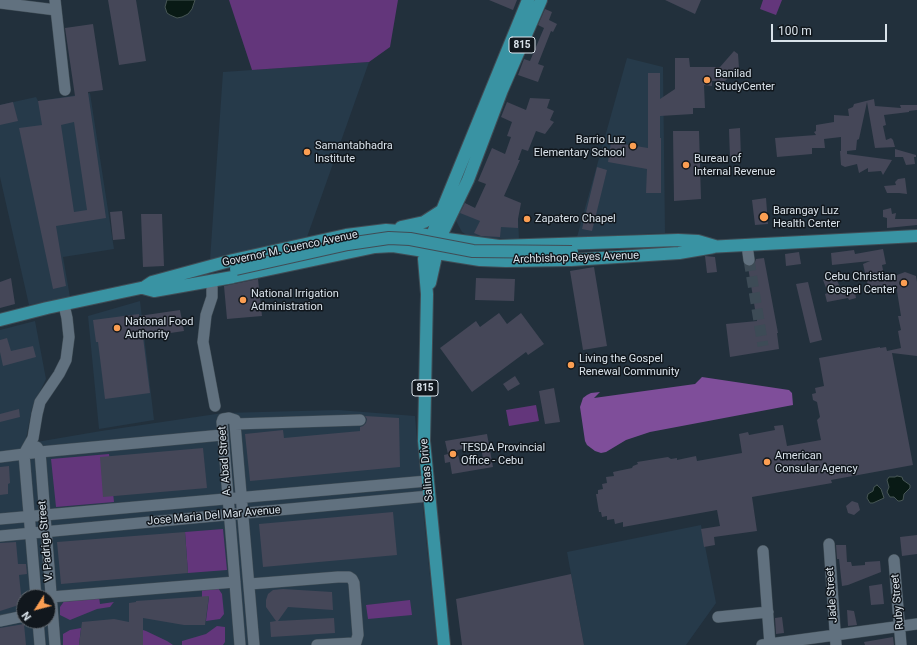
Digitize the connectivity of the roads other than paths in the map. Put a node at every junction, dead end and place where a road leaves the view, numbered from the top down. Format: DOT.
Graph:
graph roads {
  1 [pos="528,0"];
  2 [pos="541,0"];
  3 [pos="0,3"];
  4 [pos="56,5"];
  5 [pos="65,90"];
  6 [pos="445,214"];
  7 [pos="387,230"];
  8 [pos="917,236"];
  9 [pos="436,237"];
  10 [pos="472,243"];
  11 [pos="746,245"];
  12 [pos="715,246"];
  13 [pos="386,247"];
  14 [pos="431,253"];
  15 [pos="476,259"];
  16 [pos="748,260"];
  17 [pos="236,269"];
  18 [pos="212,280"];
  19 [pos="143,288"];
  20 [pos="64,304"];
  21 [pos="0,320"];
  22 [pos="215,406"];
  23 [pos="360,420"];
  24 [pos="235,424"];
  25 [pos="222,435"];
  26 [pos="33,438"];
  27 [pos="40,452"];
  28 [pos="24,454"];
  29 [pos="0,458"];
  30 [pos="427,481"];
  31 [pos="429,496"];
  32 [pos="241,498"];
  33 [pos="228,499"];
  34 [pos="243,514"];
  35 [pos="44,515"];
  36 [pos="229,515"];
  37 [pos="30,516"];
  38 [pos="0,519"];
  39 [pos="46,532"];
  40 [pos="31,533"];
  41 [pos="0,536"];
  42 [pos="829,544"];
  43 [pos="763,551"];
  44 [pos="894,560"];
  45 [pos="235,582"];
  46 [pos="250,584"];
  47 [pos="35,589"];
  48 [pos="50,589"];
  49 [pos="56,597"];
  50 [pos="768,612"];
  51 [pos="718,616"];
  52 [pos="16,617"];
  53 [pos="0,620"];
  54 [pos="917,624"];
  55 [pos="900,627"];
  56 [pos="39,629"];
  57 [pos="54,629"];
  58 [pos="835,640"];
  59 [pos="40,645"];
  60 [pos="55,645"];
  61 [pos="240,645"];
  62 [pos="254,645"];
  63 [pos="317,645"];
  64 [pos="444,645"];
  65 [pos="767,645"];
  66 [pos="901,645"];
  1 -- 6 [label="main road, 815"];
  2 -- 6 [label="main road, 815"];
  3 -- 4 [label="street"];
  4 -- 5 [label="street"];
  6 -- 7 [label="main road"];
  6 -- 9 [label="main road, 815"];
  6 -- 10 [label="main road"];
  7 -- 9 [label="main road, Governor M. Cuenco Avenue"];
  7 -- 13 [label="main road"];
  7 -- 19 [label="main road, Governor M. Cuenco Avenue"];
  8 -- 11 [label="main road, Archbishop Reyes Avenue"];
  9 -- 10 [label="main road, Archbishop Reyes Avenue"];
  9 -- 14 [label="main road, 815"];
  10 -- 12 [label="main road, Archbishop Reyes Avenue"];
  10 -- 15 [label="main road"];
  11 -- 12 [label="main road, Archbishop Reyes Avenue"];
  11 -- 16 [label="street"];
  12 -- 15 [label="main road, Archbishop Reyes Avenue"];
  12 -- 17 [label="main road, Archbishop Reyes Avenue, bridge"];
  13 -- 14 [label="main road, Governor M. Cuenco Avenue"];
  13 -- 18 [label="main road, Governor M. Cuenco Avenue"];
  14 -- 15 [label="main road, Archbishop Reyes Avenue"];
  14 -- 30 [label="main road, Salinas Drive / 815"];
  17 -- 19 [label="main road, Governor M. Cuenco Avenue"];
  18 -- 19 [label="main road, Governor M. Cuenco Avenue"];
  18 -- 22 [label="street"];
  19 -- 20 [label="main road, Governor M. Cuenco Avenue"];
  20 -- 21 [label="main road, Governor M. Cuenco Avenue"];
  20 -- 26 [label="street"];
  23 -- 24 [label="street"];
  24 -- 25 [label="street, A. Abad Street"];
  24 -- 32 [label="street, A. Abad Street"];
  25 -- 27 [label="street"];
  25 -- 33 [label="street, A. Abad Street"];
  26 -- 27 [label="street, V. Padriga Street"];
  26 -- 28 [label="street"];
  27 -- 28 [label="street"];
  27 -- 35 [label="street, V. Padriga Street"];
  28 -- 29 [label="street"];
  28 -- 37 [label="street, V. Padriga Street"];
  30 -- 31 [label="main road, Salinas Drive / 815"];
  30 -- 32 [label="street, Jose Maria Del Mar Avenue"];
  31 -- 34 [label="street, Jose Maria Del Mar Avenue"];
  31 -- 64 [label="main road, Salinas Drive / 815"];
  32 -- 33 [label="street, Jose Maria Del Mar Avenue"];
  32 -- 34 [label="street, A. Abad Street"];
  33 -- 35 [label="street, Jose Maria Del Mar Avenue"];
  33 -- 36 [label="street, A. Abad Street"];
  34 -- 36 [label="street, Jose Maria Del Mar Avenue"];
  34 -- 46 [label="street, A. Abad Street"];
  35 -- 37 [label="street, Jose Maria Del Mar Avenue"];
  35 -- 39 [label="street, V. Padriga Street"];
  36 -- 39 [label="street, Jose Maria Del Mar Avenue"];
  36 -- 45 [label="street, A. Abad Street"];
  37 -- 38 [label="street, Jose Maria Del Mar Avenue"];
  37 -- 40 [label="street, V. Padriga Street"];
  39 -- 40 [label="street, Jose Maria Del Mar Avenue"];
  39 -- 48 [label="street, V. Padriga Street"];
  40 -- 41 [label="street, Jose Maria Del Mar Avenue"];
  40 -- 47 [label="street, V. Padriga Street"];
  42 -- 58 [label="street, Jade Street"];
  43 -- 50 [label="street"];
  44 -- 55 [label="street, Ruby Street"];
  45 -- 49 [label="street"];
  45 -- 61 [label="street, A. Abad Street"];
  46 -- 62 [label="street, A. Abad Street"];
  46 -- 63 [label="street"];
  50 -- 51 [label="street"];
  50 -- 65 [label="street"];
  52 -- 53 [label="street"];
  54 -- 55 [label="street"];
  55 -- 58 [label="street"];
  55 -- 66 [label="street, Ruby Street"];
  56 -- 59 [label="street"];
  57 -- 60 [label="street, V. Padriga Street"];
  58 -- 65 [label="street"];
}
